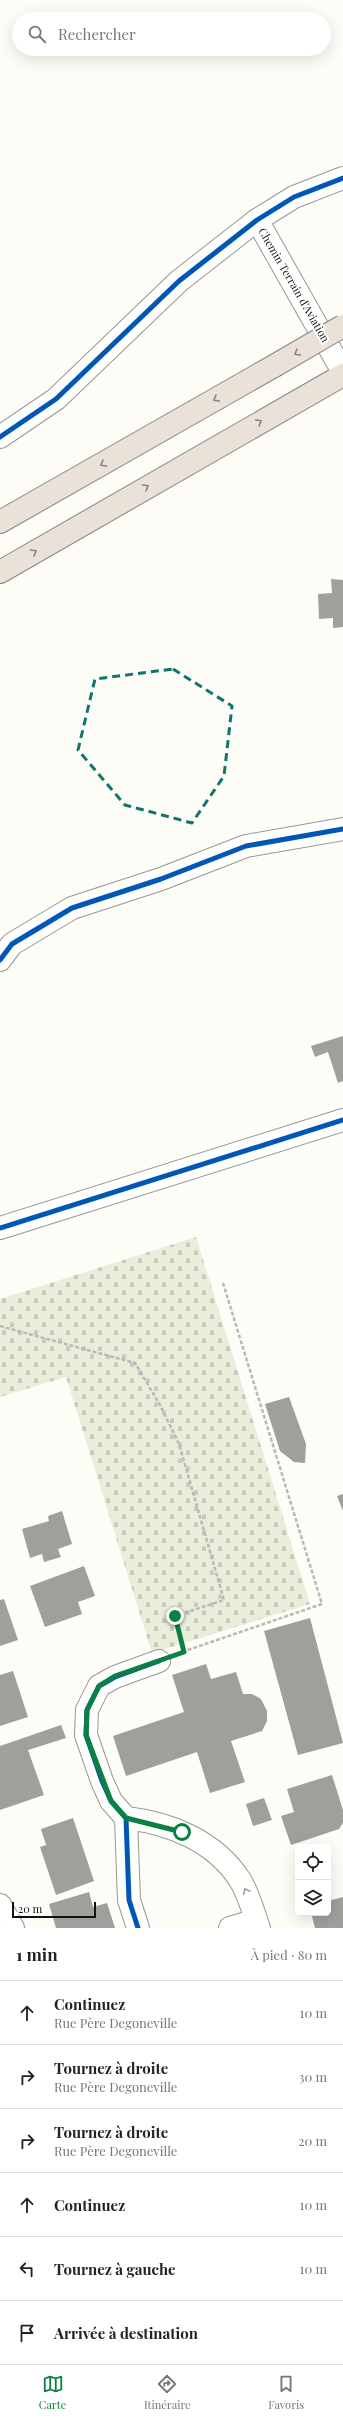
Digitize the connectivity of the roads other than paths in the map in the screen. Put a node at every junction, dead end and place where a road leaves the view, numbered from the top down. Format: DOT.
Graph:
graph roads {
  1 [pos="343,178"];
  2 [pos="257,220"];
  3 [pos="343,326"];
  4 [pos="343,372"];
  5 [pos="343,375"];
  6 [pos="0,437"];
  7 [pos="0,522"];
  8 [pos="0,572"];
  9 [pos="343,829"];
  10 [pos="0,960"];
  11 [pos="343,1120"];
  12 [pos="0,1228"];
  13 [pos="159,1661"];
  14 [pos="126,1818"];
  15 [pos="0,1905"];
  16 [pos="257,1924"];
  17 [pos="13,1928"];
  18 [pos="138,1928"];
  19 [pos="230,1928"];
  1 -- 2 [label="street"];
  2 -- 4 [label="street, Chemin Terrain d'Aviation"];
  2 -- 6 [label="street"];
  3 -- 7 [label="highway, one-way, bridge"];
  8 -- 5 [label="highway, one-way"];
  9 -- 10 [label="street"];
  11 -- 12 [label="street"];
  13 -- 14 [label="street"];
  16 -- 14 [label="street, one-way"];
  14 -- 18 [label="street"];
  15 -- 17 [label="street"];
  16 -- 19 [label="street"];
}
